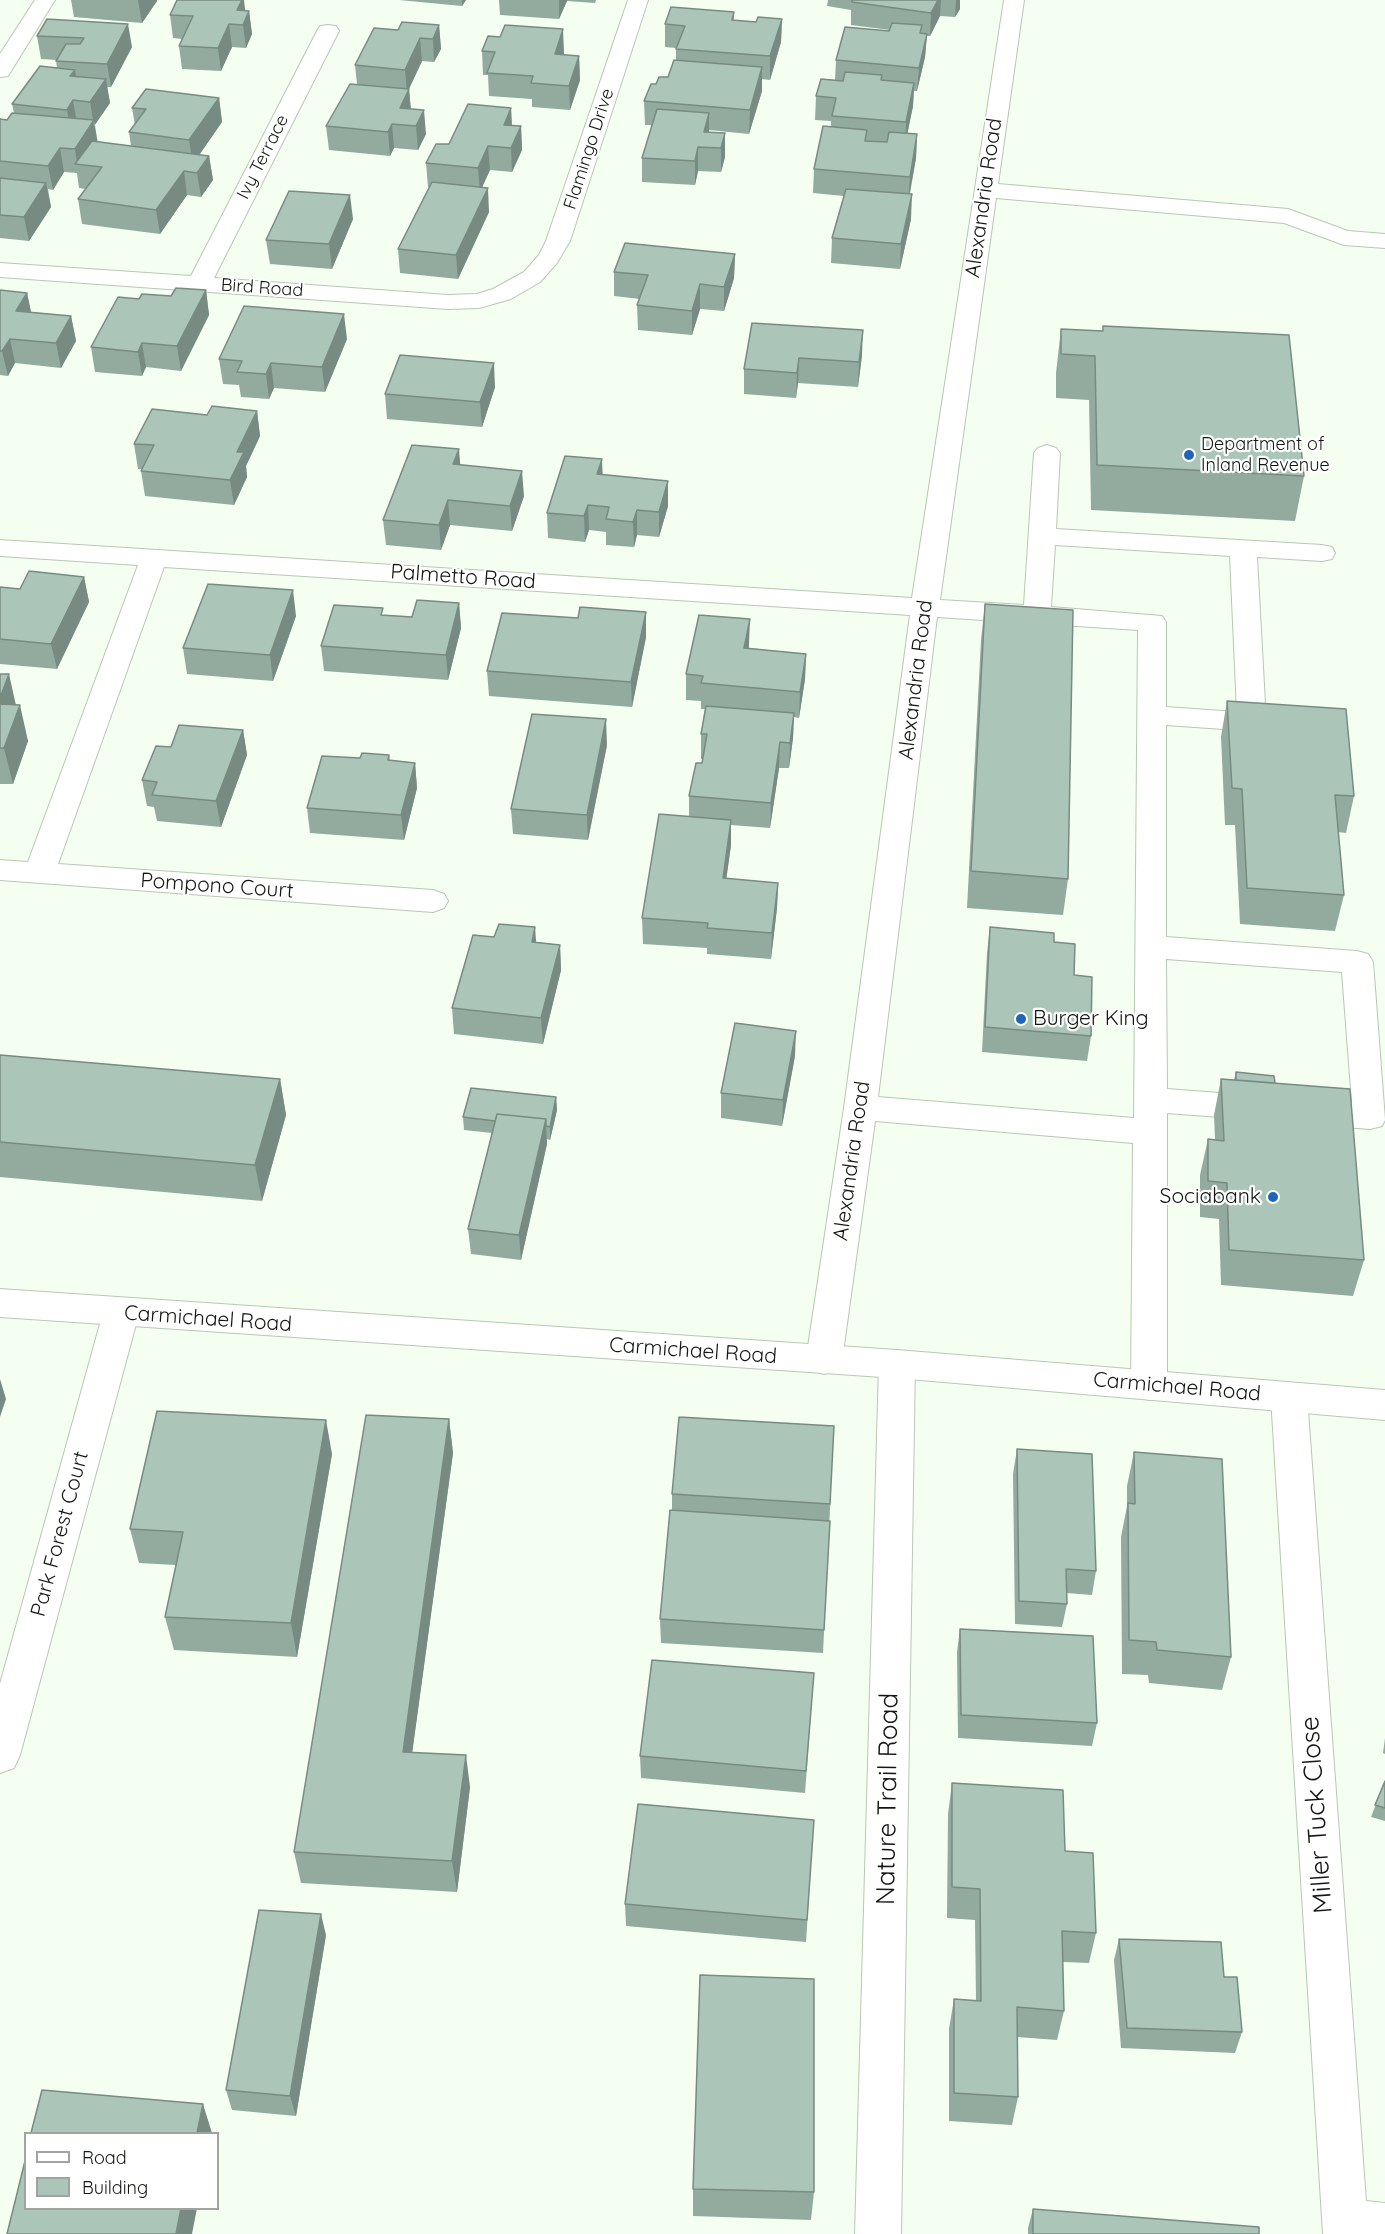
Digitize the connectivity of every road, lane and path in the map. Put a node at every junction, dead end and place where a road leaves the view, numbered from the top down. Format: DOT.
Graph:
graph roads {
  1 [pos="45,0"];
  2 [pos="638,0"];
  3 [pos="1014,0"];
  4 [pos="328,31"];
  5 [pos="0,71"];
  6 [pos="986,190"];
  7 [pos="1385,241"];
  8 [pos="0,270"];
  9 [pos="199,284"];
  10 [pos="520,286"];
  11 [pos="1047,453"];
  12 [pos="1042,536"];
  13 [pos="0,548"];
  14 [pos="1243,549"];
  15 [pos="1322,553"];
  16 [pos="154,558"];
  17 [pos="925,606"];
  18 [pos="1037,614"];
  19 [pos="1152,715"];
  20 [pos="0,870"];
  21 [pos="39,873"];
  22 [pos="433,902"];
  23 [pos="1152,947"];
  24 [pos="1150,1100"];
  25 [pos="1233,1107"];
  26 [pos="860,1108"];
  27 [pos="1283,1110"];
  28 [pos="1151,1132"];
  29 [pos="0,1303"];
  30 [pos="121,1313"];
  31 [pos="824,1360"];
  32 [pos="897,1364"];
  33 [pos="1149,1385"];
  34 [pos="1289,1397"];
  35 [pos="1385,1405"];
  36 [pos="0,1755"];
  37 [pos="1359,2227"];
  38 [pos="878,2234"];
  1 -- 5 [label="street"];
  2 -- 10 [label="street, Flamingo Drive"];
  3 -- 6 [label="street, Alexandria Road"];
  4 -- 9 [label="street, Ivy Terrace"];
  6 -- 7 [label="street"];
  6 -- 17 [label="street, Alexandria Road"];
  8 -- 9 [label="street, Bird Road"];
  9 -- 10 [label="street, Bird Road"];
  11 -- 12 [label="street"];
  12 -- 14 [label="street"];
  12 -- 18 [label="street"];
  13 -- 16 [label="street, Palmetto Road"];
  14 -- 15 [label="street"];
  14 -- 19 [label="street"];
  16 -- 17 [label="street, Palmetto Road"];
  16 -- 21 [label="street"];
  17 -- 18 [label="street, Palmetto Road"];
  17 -- 26 [label="street, Alexandria Road"];
  18 -- 19 [label="street, Palmetto Road"];
  19 -- 23 [label="street"];
  20 -- 21 [label="street, Pompono Court"];
  21 -- 22 [label="street, Pompono Court"];
  23 -- 24 [label="street"];
  23 -- 27 [label="street"];
  24 -- 25 [label="street"];
  24 -- 28 [label="street"];
  26 -- 28 [label="street"];
  26 -- 31 [label="street, Alexandria Road"];
  28 -- 33 [label="street"];
  29 -- 30 [label="street, Carmichael Road"];
  30 -- 31 [label="street, Carmichael Road"];
  30 -- 36 [label="street, Park Forest Court"];
  31 -- 32 [label="street, Carmichael Road"];
  32 -- 33 [label="street, Carmichael Road"];
  32 -- 38 [label="street, Nature Trail Road"];
  33 -- 34 [label="street, Carmichael Road"];
  34 -- 35 [label="street, Carmichael Road"];
  34 -- 37 [label="street, Miller Tuck Close"];
}
